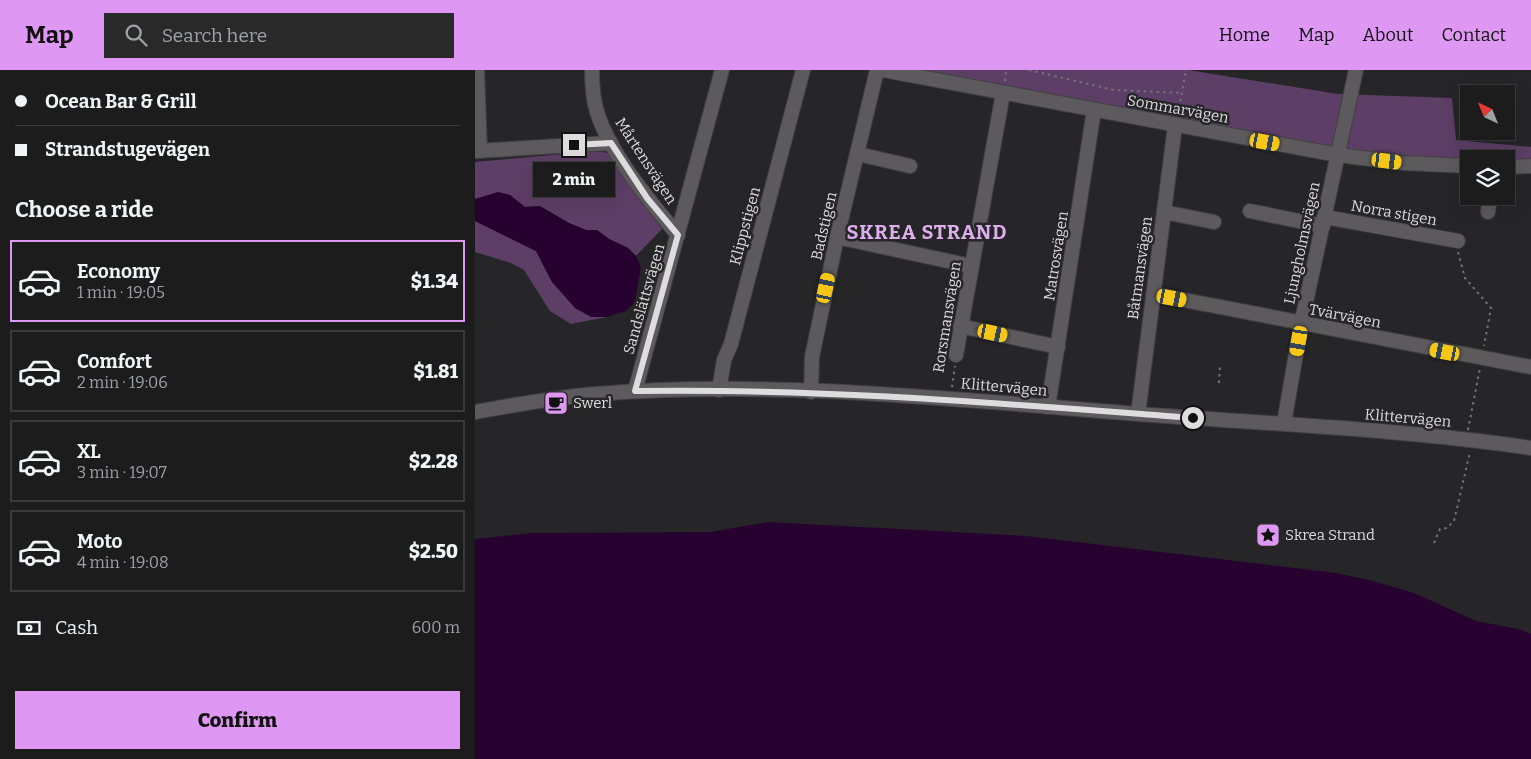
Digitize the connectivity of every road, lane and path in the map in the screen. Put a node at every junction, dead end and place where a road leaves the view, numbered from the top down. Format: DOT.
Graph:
graph roads {
  1 [pos="477,70"];
  2 [pos="592,70"];
  3 [pos="722,70"];
  4 [pos="803,70"];
  5 [pos="877,70"];
  6 [pos="883,70"];
  7 [pos="1029,70"];
  8 [pos="1186,70"];
  9 [pos="1356,70"];
  10 [pos="1003,93"];
  11 [pos="1182,93"];
  12 [pos="1094,110"];
  13 [pos="1175,126"];
  14 [pos="611,143"];
  15 [pos="478,151"];
  16 [pos="858,154"];
  17 [pos="1338,155"];
  18 [pos="910,166"];
  19 [pos="1460,166"];
  20 [pos="1531,166"];
  21 [pos="1515,167"];
  22 [pos="1489,205"];
  23 [pos="1250,211"];
  24 [pos="1164,212"];
  25 [pos="1488,212"];
  26 [pos="1215,222"];
  27 [pos="1324,222"];
  28 [pos="678,235"];
  29 [pos="837,237"];
  30 [pos="1457,241"];
  31 [pos="971,266"];
  32 [pos="1153,294"];
  33 [pos="1301,324"];
  34 [pos="960,326"];
  35 [pos="1058,347"];
  36 [pos="956,354"];
  37 [pos="1481,358"];
  38 [pos="1220,364"];
  39 [pos="1531,367"];
  40 [pos="1219,383"];
  41 [pos="719,390"];
  42 [pos="635,391"];
  43 [pos="811,392"];
  44 [pos="950,399"];
  45 [pos="1049,406"];
  46 [pos="475,412"];
  47 [pos="1138,414"];
  48 [pos="1284,423"];
  49 [pos="1469,440"];
  50 [pos="1531,448"];
  51 [pos="1434,543"];
  1 -- 15 [label="street"];
  2 -- 14 [label="street, Mårtensvägen"];
  3 -- 28 [label="street, Sandslättsvägen"];
  4 -- 41 [label="street, Klippstigen"];
  5 -- 16 [label="street, Badstigen"];
  6 -- 10 [label="street, Sommarvägen"];
  7 -- 11 [label="path"];
  8 -- 11 [label="path"];
  9 -- 17 [label="street, Ljungholmsvägen"];
  10 -- 12 [label="street, Sommarvägen"];
  10 -- 31 [label="street, Rorsmansvägen"];
  11 -- 13 [label="path"];
  12 -- 13 [label="street, Sommarvägen"];
  12 -- 35 [label="street, Matrosvägen"];
  13 -- 17 [label="street, Sommarvägen"];
  13 -- 24 [label="street, Båtmansvägen"];
  14 -- 15 [label="street"];
  14 -- 28 [label="street, Mårtensvägen"];
  16 -- 18 [label="street"];
  16 -- 29 [label="street, Badstigen"];
  17 -- 19 [label="street, Sommarvägen"];
  17 -- 27 [label="street, Ljungholmsvägen"];
  20 -- 21 [label="street"];
  22 -- 25 [label="street"];
  23 -- 27 [label="street, Norra stigen"];
  24 -- 26 [label="street"];
  24 -- 32 [label="street, Båtmansvägen"];
  27 -- 30 [label="street, Norra stigen"];
  27 -- 33 [label="street, Ljungholmsvägen"];
  28 -- 42 [label="street, Sandslättsvägen"];
  29 -- 31 [label="street"];
  29 -- 43 [label="street, Badstigen"];
  30 -- 37 [label="path"];
  31 -- 34 [label="street, Rorsmansvägen"];
  32 -- 33 [label="street, Tvärvägen"];
  32 -- 47 [label="street, Båtmansvägen"];
  33 -- 37 [label="street, Tvärvägen"];
  33 -- 48 [label="street, Ljungholmsvägen"];
  34 -- 35 [label="street"];
  34 -- 36 [label="street, Rorsmansvägen"];
  35 -- 45 [label="street, Matrosvägen"];
  36 -- 44 [label="path, Rorsmansvägen"];
  37 -- 39 [label="street, Tvärvägen"];
  37 -- 49 [label="path"];
  38 -- 40 [label="path"];
  41 -- 42 [label="street, Klittervägen"];
  41 -- 43 [label="street, Klittervägen"];
  42 -- 46 [label="street, Klittervägen"];
  43 -- 44 [label="street, Klittervägen"];
  44 -- 45 [label="street, Klittervägen"];
  45 -- 47 [label="street, Klittervägen"];
  47 -- 48 [label="street, Klittervägen"];
  48 -- 49 [label="street, Klittervägen"];
  49 -- 50 [label="street, Klittervägen"];
  49 -- 51 [label="path"];
}
